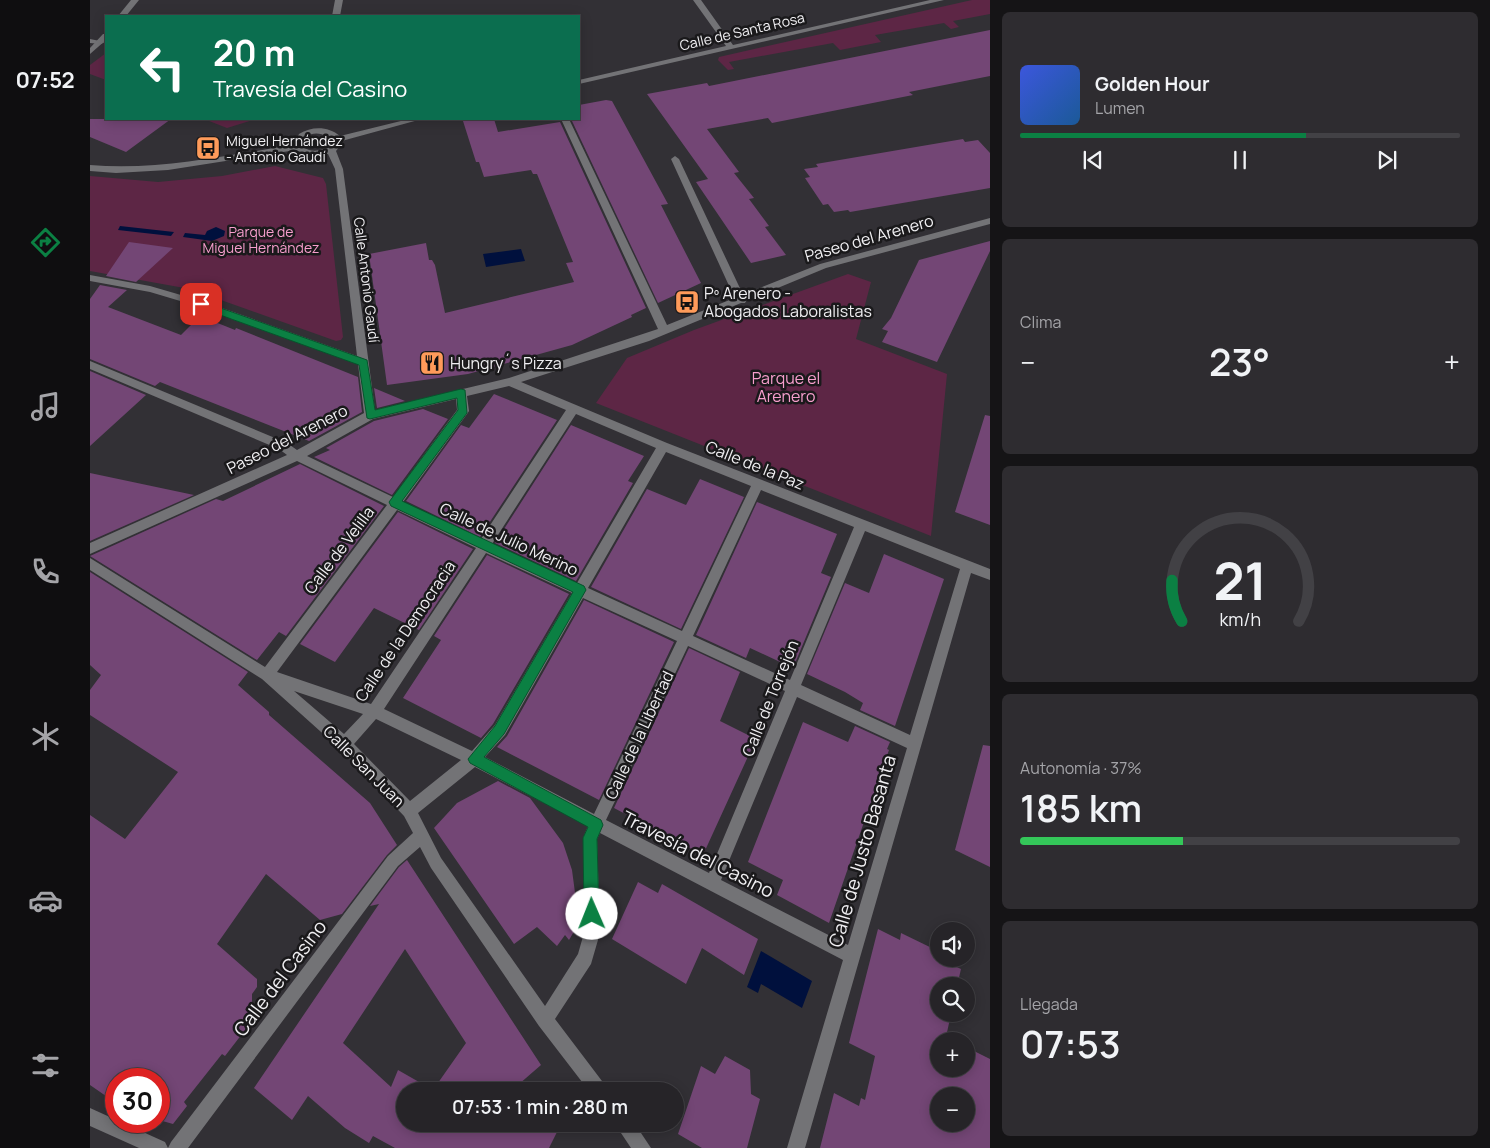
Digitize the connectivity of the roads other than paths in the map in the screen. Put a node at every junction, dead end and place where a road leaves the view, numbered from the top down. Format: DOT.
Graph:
graph roads {
  1 [pos="135,0"];
  2 [pos="339,0"];
  3 [pos="697,0"];
  4 [pos="940,0"];
  5 [pos="123,15"];
  6 [pos="336,15"];
  7 [pos="104,39"];
  8 [pos="90,42"];
  9 [pos="731,47"];
  10 [pos="90,52"];
  11 [pos="580,82"];
  12 [pos="316,120"];
  13 [pos="414,120"];
  14 [pos="565,120"];
  15 [pos="314,131"];
  16 [pos="338,139"];
  17 [pos="298,147"];
  18 [pos="331,150"];
  19 [pos="674,159"];
  20 [pos="90,168"];
  21 [pos="990,221"];
  22 [pos="90,278"];
  23 [pos="741,301"];
  24 [pos="664,330"];
  25 [pos="363,362"];
  26 [pos="90,365"];
  27 [pos="510,382"];
  28 [pos="461,393"];
  29 [pos="573,409"];
  30 [pos="370,415"];
  31 [pos="663,446"];
  32 [pos="297,456"];
  33 [pos="758,484"];
  34 [pos="395,502"];
  35 [pos="861,525"];
  36 [pos="484,546"];
  37 [pos="90,549"];
  38 [pos="90,563"];
  39 [pos="967,567"];
  40 [pos="990,575"];
  41 [pos="580,590"];
  42 [pos="685,638"];
  43 [pos="267,675"];
  44 [pos="793,688"];
  45 [pos="374,711"];
  46 [pos="345,744"];
  47 [pos="914,744"];
  48 [pos="474,759"];
  49 [pos="409,811"];
  50 [pos="597,825"];
  51 [pos="421,836"];
  52 [pos="712,884"];
  53 [pos="852,956"];
  54 [pos="545,1020"];
  55 [pos="592,1082"];
  56 [pos="90,1117"];
  57 [pos="630,1132"];
  58 [pos="159,1148"];
  59 [pos="177,1148"];
  60 [pos="642,1148"];
  61 [pos="796,1148"];
  1 -- 5 [label="street"];
  2 -- 6 [label="street"];
  3 -- 9 [label="street"];
  4 -- 9 [label="street, Calle de Santa Rosa"];
  7 -- 8 [label="street"];
  7 -- 10 [label="street"];
  9 -- 11 [label="street, Calle de Santa Rosa"];
  12 -- 15 [label="street"];
  13 -- 16 [label="street"];
  14 -- 24 [label="street"];
  15 -- 16 [label="street"];
  15 -- 17 [label="street"];
  16 -- 18 [label="street"];
  17 -- 18 [label="street"];
  17 -- 20 [label="street"];
  18 -- 25 [label="street, Calle Antonio Gaudí"];
  19 -- 23 [label="street"];
  21 -- 23 [label="street, Paseo del Arenero"];
  22 -- 25 [label="street"];
  23 -- 24 [label="street, Paseo del Arenero"];
  24 -- 27 [label="street, Paseo del Arenero"];
  25 -- 30 [label="street, Calle Antonio Gaudí"];
  26 -- 32 [label="street, Calle de Julio Merino"];
  27 -- 28 [label="street, Paseo del Arenero"];
  27 -- 29 [label="street, Calle de la Paz"];
  28 -- 30 [label="street, Paseo del Arenero"];
  28 -- 34 [label="street, Calle de Velilla"];
  29 -- 31 [label="street, Calle de la Paz"];
  29 -- 36 [label="street, Calle de la Democracia"];
  30 -- 32 [label="street, Paseo del Arenero"];
  31 -- 33 [label="street, Calle de la Paz"];
  31 -- 41 [label="street"];
  32 -- 34 [label="street, Calle de Julio Merino"];
  32 -- 37 [label="street, Paseo del Arenero"];
  33 -- 35 [label="street, Calle de la Paz"];
  33 -- 42 [label="street, Calle de la Libertad"];
  34 -- 36 [label="street, Calle de Julio Merino"];
  34 -- 43 [label="street, Calle de Velilla"];
  35 -- 39 [label="street, Calle de la Paz"];
  35 -- 44 [label="street, Calle de Torrejón"];
  36 -- 41 [label="street, Calle de Julio Merino"];
  36 -- 45 [label="street, Calle de la Democracia"];
  38 -- 43 [label="street, Calle San Juan"];
  39 -- 40 [label="street, Calle de la Paz"];
  39 -- 47 [label="street, Calle de Justo Basanta"];
  41 -- 42 [label="street, Calle de Julio Merino"];
  41 -- 48 [label="street"];
  42 -- 44 [label="street, Calle de Julio Merino"];
  42 -- 50 [label="street, Calle de la Libertad"];
  43 -- 45 [label="street, Travesía del Casino"];
  43 -- 46 [label="street, Calle San Juan"];
  44 -- 47 [label="street, Calle de Julio Merino"];
  44 -- 52 [label="street, Calle de Torrejón"];
  45 -- 46 [label="street, Calle de la Democracia"];
  45 -- 48 [label="street, Travesía del Casino"];
  46 -- 49 [label="street, Calle San Juan"];
  47 -- 53 [label="street, Calle de Justo Basanta"];
  48 -- 49 [label="street"];
  48 -- 50 [label="street, Travesía del Casino"];
  49 -- 51 [label="street, Calle San Juan"];
  50 -- 52 [label="street, Travesía del Casino"];
  50 -- 54 [label="street, Calle de la Libertad"];
  51 -- 54 [label="street, Calle San Juan"];
  51 -- 59 [label="street, Calle del Casino"];
  52 -- 53 [label="street, Travesía del Casino"];
  53 -- 61 [label="street, Calle de Justo Basanta"];
  54 -- 55 [label="street, Calle San Juan"];
  56 -- 58 [label="street"];
  57 -- 60 [label="street"];
}
